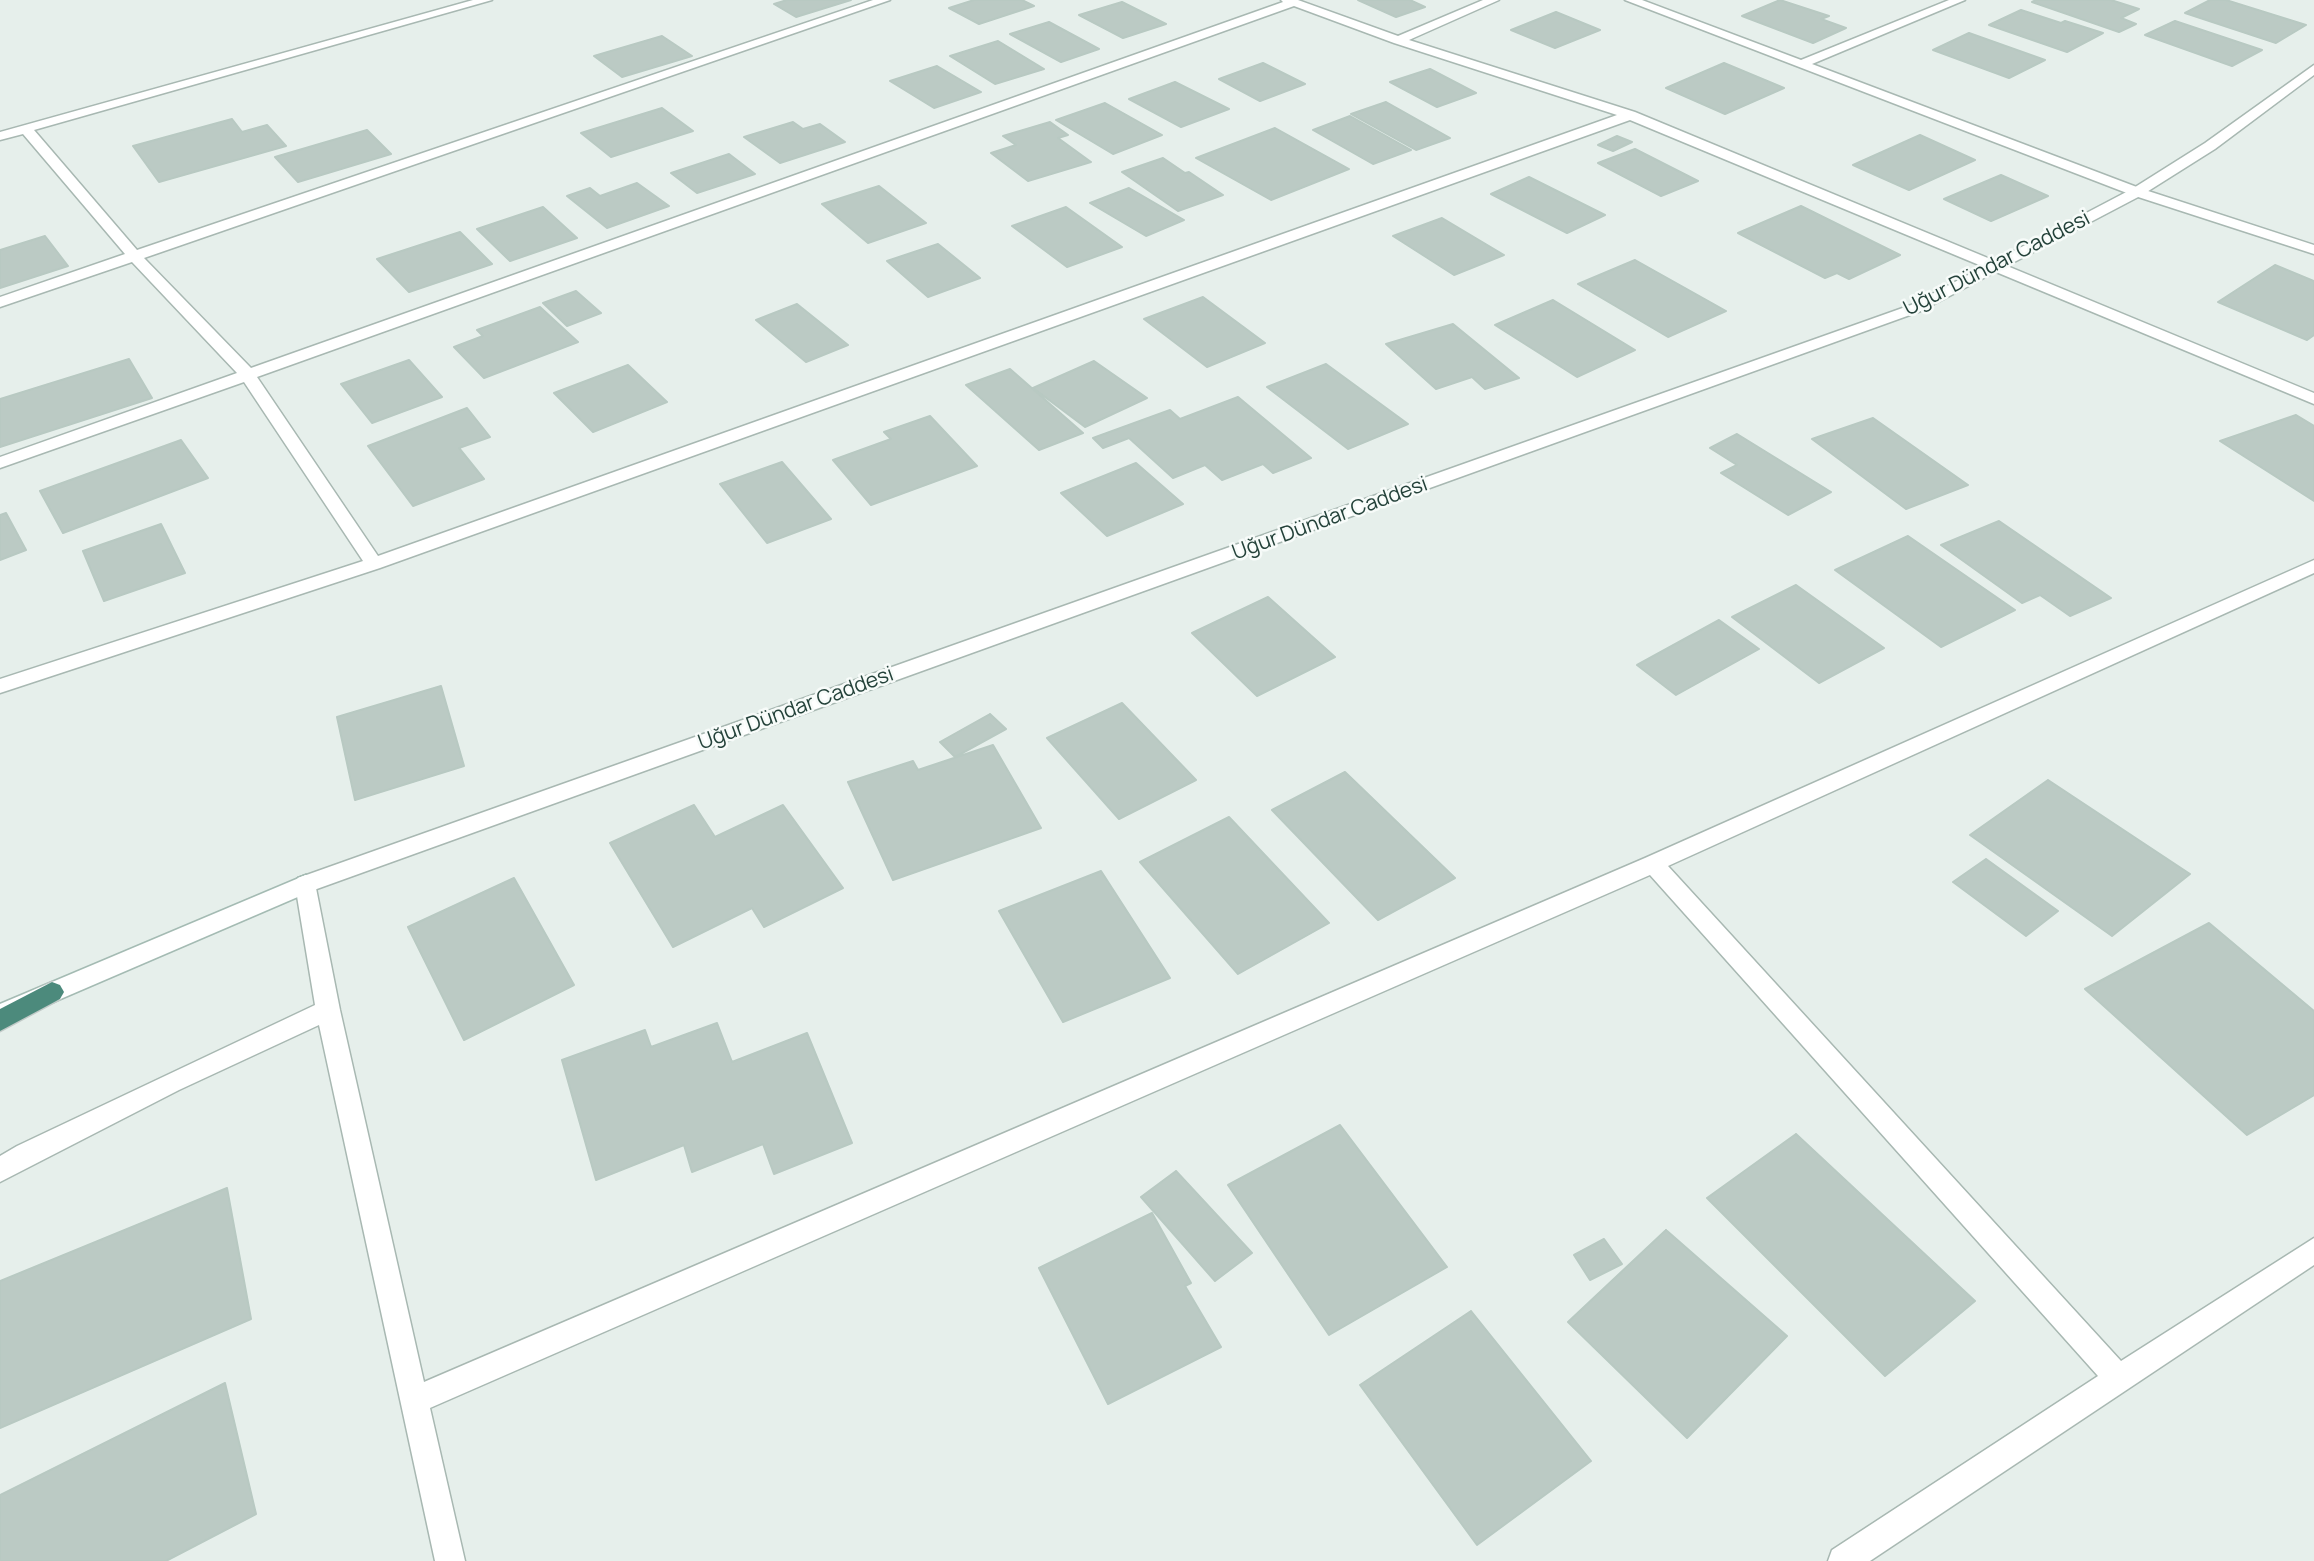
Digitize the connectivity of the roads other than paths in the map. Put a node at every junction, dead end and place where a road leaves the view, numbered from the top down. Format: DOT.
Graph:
graph roads {
  1 [pos="486,0"];
  2 [pos="884,0"];
  3 [pos="1493,0"];
  4 [pos="1631,0"];
  5 [pos="1958,0"];
  6 [pos="1289,1"];
  7 [pos="1398,40"];
  8 [pos="1802,64"];
  9 [pos="2314,69"];
  10 [pos="1630,116"];
  11 [pos="26,129"];
  12 [pos="0,136"];
  13 [pos="2137,192"];
  14 [pos="2314,250"];
  15 [pos="135,257"];
  16 [pos="1998,266"];
  17 [pos="0,302"];
  18 [pos="247,374"];
  19 [pos="2314,399"];
  20 [pos="0,463"];
  21 [pos="374,564"];
  22 [pos="2314,566"];
  23 [pos="0,686"];
  24 [pos="1653,864"];
  25 [pos="306,884"];
  26 [pos="52,992"];
  27 [pos="328,1010"];
  28 [pos="0,1015"];
  29 [pos="0,1021"];
  30 [pos="0,1170"];
  31 [pos="2314,1250"];
  32 [pos="2118,1378"];
  33 [pos="415,1400"];
  34 [pos="450,1561"];
  35 [pos="1843,1561"];
  1 -- 11 [label="street"];
  2 -- 15 [label="street"];
  3 -- 7 [label="street"];
  4 -- 8 [label="street"];
  5 -- 8 [label="street"];
  6 -- 7 [label="street"];
  6 -- 18 [label="street"];
  7 -- 10 [label="street"];
  8 -- 13 [label="street"];
  9 -- 13 [label="street, Uğur Dündar Caddesi"];
  10 -- 16 [label="street"];
  10 -- 21 [label="street"];
  11 -- 12 [label="street"];
  11 -- 15 [label="street"];
  13 -- 14 [label="street"];
  13 -- 16 [label="street, Uğur Dündar Caddesi"];
  15 -- 17 [label="street"];
  15 -- 18 [label="street"];
  16 -- 19 [label="street"];
  16 -- 25 [label="street, Uğur Dündar Caddesi"];
  18 -- 20 [label="street"];
  18 -- 21 [label="street"];
  21 -- 23 [label="street"];
  22 -- 24 [label="street"];
  24 -- 32 [label="street"];
  24 -- 33 [label="street"];
  25 -- 26 [label="street, Uğur Dündar Caddesi"];
  25 -- 27 [label="street"];
  26 -- 28 [label="street, Uğur Dündar Caddesi"];
  26 -- 29 [label="highway"];
  27 -- 30 [label="street"];
  27 -- 33 [label="street"];
  31 -- 32 [label="street"];
  32 -- 35 [label="street"];
  33 -- 34 [label="street"];
}
